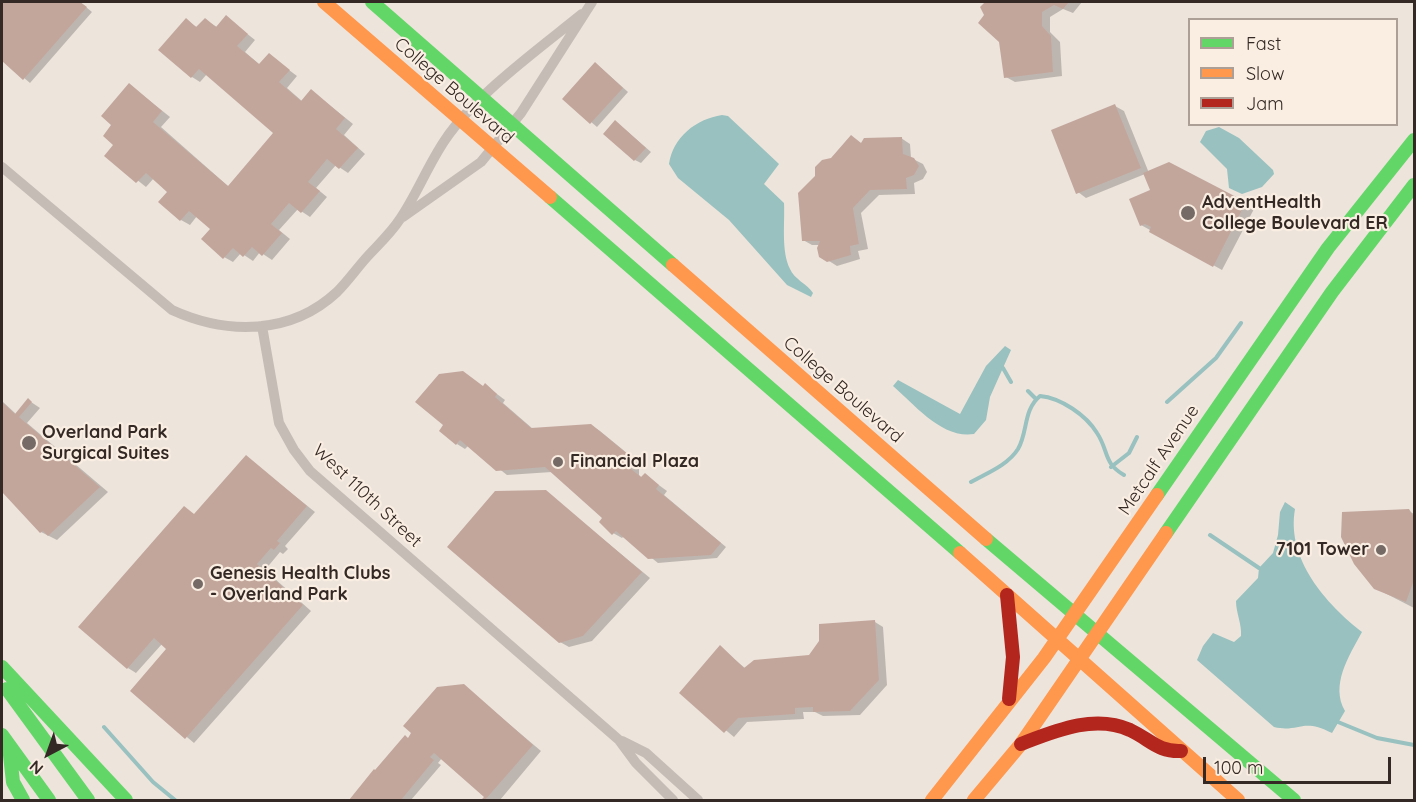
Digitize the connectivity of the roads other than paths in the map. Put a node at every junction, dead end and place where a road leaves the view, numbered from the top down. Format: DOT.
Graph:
graph roads {
  1 [pos="324,2"];
  2 [pos="372,2"];
  3 [pos="592,2"];
  4 [pos="582,14"];
  5 [pos="483,98"];
  6 [pos="462,120"];
  7 [pos="511,124"];
  8 [pos="1414,140"];
  9 [pos="492,147"];
  10 [pos="2,167"];
  11 [pos="1414,185"];
  12 [pos="400,219"];
  13 [pos="262,326"];
  14 [pos="1007,595"];
  15 [pos="1074,615"];
  16 [pos="1096,633"];
  17 [pos="1058,638"];
  18 [pos="1079,658"];
  19 [pos="2,668"];
  20 [pos="2,681"];
  21 [pos="1009,700"];
  22 [pos="5,739"];
  23 [pos="619,740"];
  24 [pos="1021,744"];
  25 [pos="1181,751"];
  26 [pos="23,801"];
  27 [pos="49,801"];
  28 [pos="88,801"];
  29 [pos="126,801"];
  30 [pos="673,801"];
  31 [pos="698,801"];
  32 [pos="932,801"];
  33 [pos="974,801"];
  34 [pos="1238,801"];
  35 [pos="1294,801"];
  1 -- 6 [label="main road, College Boulevard"];
  2 -- 5 [label="main road, College Boulevard"];
  3 -- 4 [label="street"];
  4 -- 5 [label="street"];
  4 -- 7 [label="street"];
  5 -- 6 [label="street"];
  5 -- 7 [label="main road, College Boulevard"];
  6 -- 9 [label="main road, College Boulevard"];
  6 -- 12 [label="street"];
  7 -- 9 [label="street"];
  7 -- 15 [label="main road, College Boulevard"];
  8 -- 15 [label="main road, Metcalf Avenue"];
  9 -- 12 [label="street"];
  9 -- 14 [label="main road, College Boulevard"];
  10 -- 13 [label="street"];
  11 -- 16 [label="main road"];
  12 -- 13 [label="street"];
  13 -- 23 [label="street, West 110th Street"];
  14 -- 17 [label="main road, College Boulevard"];
  14 -- 21 [label="main road"];
  15 -- 16 [label="main road, College Boulevard"];
  15 -- 17 [label="main road, Metcalf Avenue"];
  16 -- 18 [label="main road"];
  16 -- 35 [label="main road, College Boulevard"];
  17 -- 18 [label="main road, College Boulevard"];
  17 -- 21 [label="main road, Metcalf Avenue"];
  18 -- 24 [label="main road"];
  18 -- 25 [label="main road, College Boulevard"];
  19 -- 29 [label="main road"];
  20 -- 28 [label="main road"];
  21 -- 32 [label="main road, Metcalf Avenue"];
  22 -- 26 [label="main road"];
  22 -- 27 [label="main road"];
  23 -- 30 [label="street, West 110th Street"];
  23 -- 31 [label="street, West 110th Street"];
  24 -- 25 [label="main road"];
  24 -- 33 [label="main road"];
  25 -- 34 [label="main road, College Boulevard"];
}
